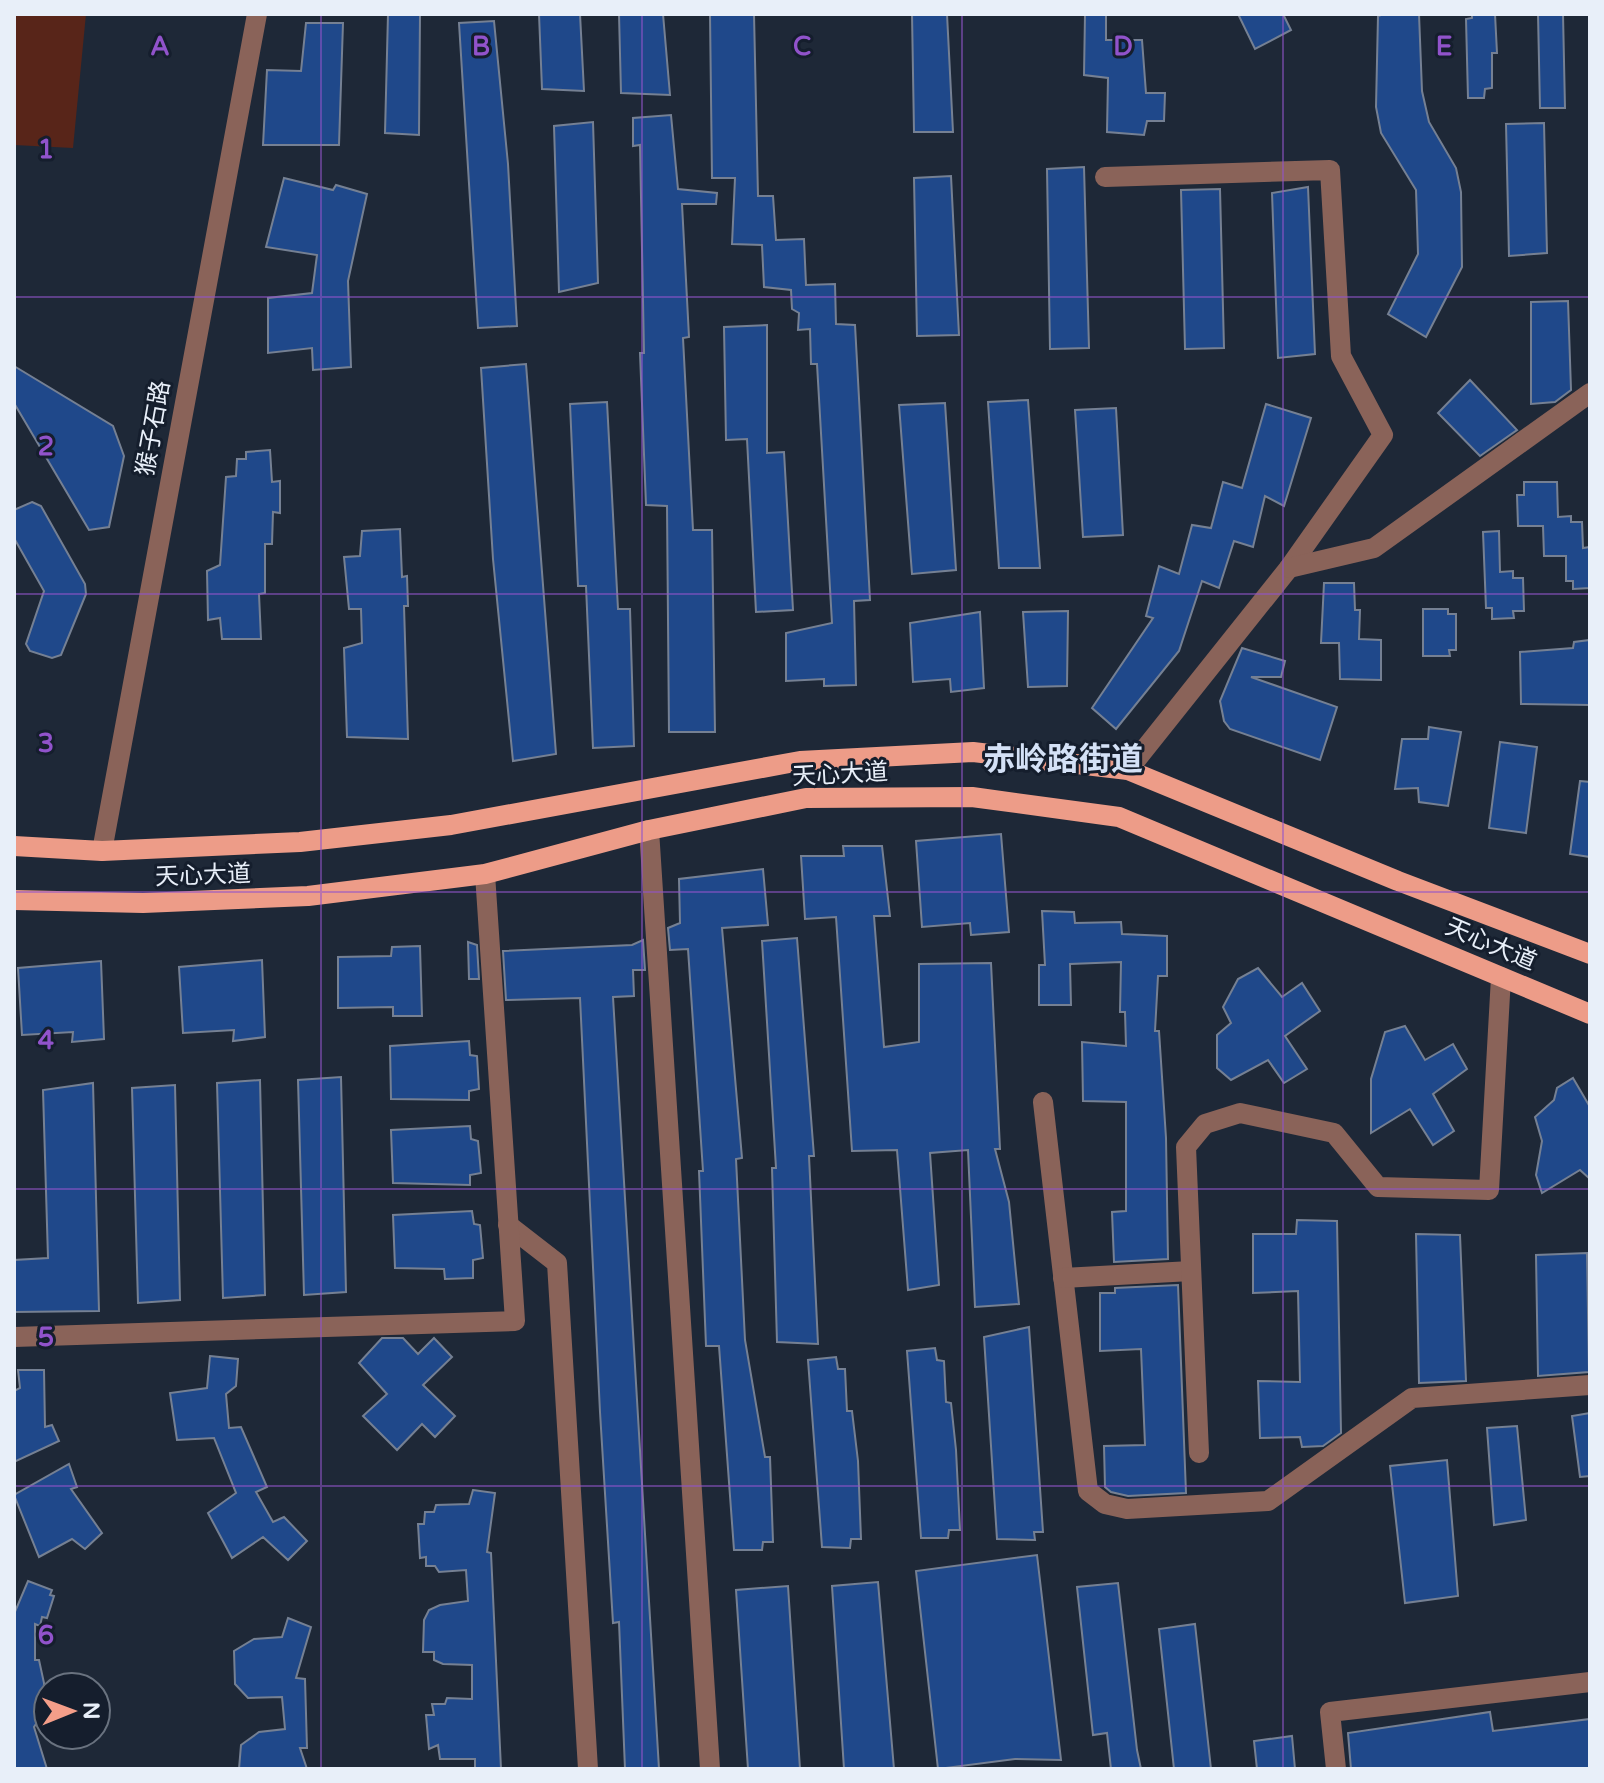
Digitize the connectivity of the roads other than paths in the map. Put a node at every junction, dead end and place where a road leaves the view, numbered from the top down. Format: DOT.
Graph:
graph roads {
  1 [pos="257,14"];
  2 [pos="1105,177"];
  3 [pos="1590,393"];
  4 [pos="1289,568"];
  5 [pos="1128,770"];
  6 [pos="649,830"];
  7 [pos="14,846"];
  8 [pos="102,851"];
  9 [pos="485,874"];
  10 [pos="14,900"];
  11 [pos="1590,954"];
  12 [pos="1501,977"];
  13 [pos="1590,1014"];
  14 [pos="1043,1102"];
  15 [pos="508,1225"];
  16 [pos="1191,1271"];
  17 [pos="1063,1278"];
  18 [pos="14,1337"];
  19 [pos="1590,1385"];
  20 [pos="1199,1453"];
  21 [pos="1590,1682"];
  22 [pos="588,1769"];
  23 [pos="710,1769"];
  24 [pos="1336,1769"];
  1 -- 8 [label="street, 猴子石路"];
  2 -- 4 [label="street"];
  3 -- 4 [label="street"];
  4 -- 5 [label="street"];
  5 -- 8 [label="main road, 天心大道"];
  5 -- 11 [label="main road, 天心大道"];
  6 -- 9 [label="main road, 天心大道"];
  6 -- 12 [label="main road, 天心大道"];
  6 -- 23 [label="street"];
  7 -- 8 [label="main road, 天心大道"];
  9 -- 10 [label="main road, 天心大道"];
  9 -- 15 [label="street"];
  12 -- 13 [label="main road, 天心大道"];
  12 -- 16 [label="street"];
  14 -- 17 [label="street"];
  15 -- 18 [label="street"];
  15 -- 22 [label="street"];
  16 -- 17 [label="street"];
  16 -- 20 [label="street"];
  17 -- 19 [label="street"];
  21 -- 24 [label="street"];
}
